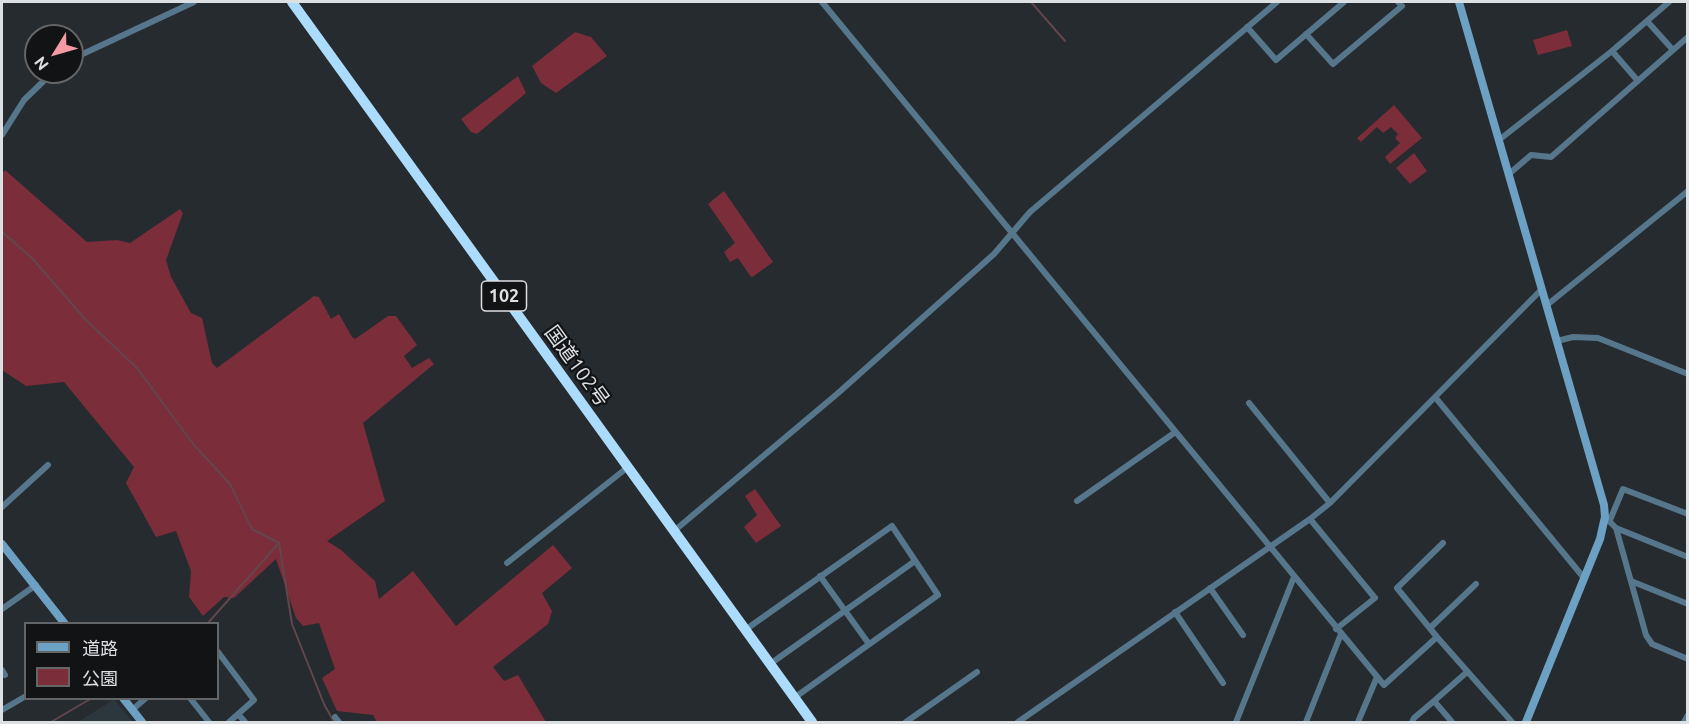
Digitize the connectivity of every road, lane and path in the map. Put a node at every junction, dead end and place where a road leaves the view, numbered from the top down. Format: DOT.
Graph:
graph roads {
  1 [pos="194,2"];
  2 [pos="292,2"];
  3 [pos="822,2"];
  4 [pos="1276,2"];
  5 [pos="1344,2"];
  6 [pos="1398,2"];
  7 [pos="1459,2"];
  8 [pos="1669,2"];
  9 [pos="1647,21"];
  10 [pos="1247,27"];
  11 [pos="1306,34"];
  12 [pos="1688,37"];
  13 [pos="1673,50"];
  14 [pos="1612,51"];
  15 [pos="84,53"];
  16 [pos="1638,81"];
  17 [pos="41,84"];
  18 [pos="2,135"];
  19 [pos="1499,140"];
  20 [pos="1509,174"];
  21 [pos="1688,191"];
  22 [pos="1012,232"];
  23 [pos="1542,289"];
  24 [pos="1547,305"];
  25 [pos="1557,341"];
  26 [pos="1688,374"];
  27 [pos="1435,397"];
  28 [pos="1249,403"];
  29 [pos="1174,433"];
  30 [pos="48,465"];
  31 [pos="627,467"];
  32 [pos="1077,501"];
  33 [pos="1330,503"];
  34 [pos="2,507"];
  35 [pos="1688,514"];
  36 [pos="1310,519"];
  37 [pos="1608,519"];
  38 [pos="1616,528"];
  39 [pos="674,531"];
  40 [pos="1443,543"];
  41 [pos="2,544"];
  42 [pos="1269,548"];
  43 [pos="1688,557"];
  44 [pos="915,561"];
  45 [pos="507,563"];
  46 [pos="820,576"];
  47 [pos="1294,577"];
  48 [pos="1584,578"];
  49 [pos="1631,581"];
  50 [pos="1476,584"];
  51 [pos="36,585"];
  52 [pos="1210,588"];
  53 [pos="1688,604"];
  54 [pos="2,609"];
  55 [pos="845,610"];
  56 [pos="1175,612"];
  57 [pos="64,622"];
  58 [pos="1430,628"];
  59 [pos="745,630"];
  60 [pos="1339,632"];
  61 [pos="1243,635"];
  62 [pos="1437,637"];
  63 [pos="869,644"];
  64 [pos="219,653"];
  65 [pos="1688,659"];
  66 [pos="770,664"];
  67 [pos="977,672"];
  68 [pos="1467,672"];
  69 [pos="1377,677"];
  70 [pos="1223,684"];
  71 [pos="24,697"];
  72 [pos="794,698"];
  73 [pos="124,700"];
  74 [pos="145,700"];
  75 [pos="191,700"];
  76 [pos="1434,701"];
  77 [pos="2,710"];
  78 [pos="132,710"];
  79 [pos="238,714"];
  80 [pos="142,723"];
  81 [pos="209,723"];
  82 [pos="229,723"];
  83 [pos="245,723"];
  84 [pos="812,723"];
  85 [pos="906,723"];
  86 [pos="1018,723"];
  87 [pos="1236,723"];
  88 [pos="1306,723"];
  89 [pos="1358,723"];
  90 [pos="1412,723"];
  91 [pos="1452,723"];
  92 [pos="1512,723"];
  93 [pos="1526,723"];
  1 -- 15 [label="street"];
  2 -- 31 [label="highway, 国道102号 / 102"];
  3 -- 22 [label="street"];
  4 -- 10 [label="street"];
  5 -- 11 [label="street"];
  6 -- 11 [label="street"];
  7 -- 19 [label="street"];
  8 -- 9 [label="street"];
  9 -- 13 [label="street"];
  9 -- 14 [label="street"];
  10 -- 11 [label="street"];
  10 -- 22 [label="street"];
  12 -- 13 [label="street"];
  13 -- 16 [label="street"];
  14 -- 16 [label="street"];
  14 -- 19 [label="street"];
  16 -- 20 [label="street"];
  17 -- 18 [label="street"];
  19 -- 20 [label="street"];
  20 -- 23 [label="street"];
  21 -- 24 [label="street"];
  22 -- 29 [label="street"];
  22 -- 39 [label="street"];
  23 -- 24 [label="street"];
  23 -- 27 [label="street"];
  24 -- 25 [label="street"];
  25 -- 26 [label="street"];
  25 -- 37 [label="street"];
  27 -- 33 [label="street"];
  27 -- 48 [label="street"];
  28 -- 33 [label="street"];
  29 -- 32 [label="street"];
  29 -- 42 [label="street"];
  30 -- 34 [label="street"];
  31 -- 39 [label="highway, 国道102号 / 102"];
  31 -- 45 [label="street"];
  33 -- 36 [label="street"];
  35 -- 37 [label="street"];
  36 -- 42 [label="street"];
  36 -- 60 [label="street"];
  37 -- 38 [label="street"];
  37 -- 48 [label="street"];
  38 -- 43 [label="street"];
  38 -- 49 [label="street"];
  39 -- 59 [label="highway, 国道102号 / 102"];
  40 -- 58 [label="street"];
  41 -- 51 [label="street"];
  42 -- 47 [label="street"];
  42 -- 52 [label="street"];
  44 -- 46 [label="street"];
  44 -- 55 [label="street"];
  44 -- 63 [label="street"];
  46 -- 55 [label="street"];
  46 -- 59 [label="street"];
  47 -- 60 [label="street"];
  47 -- 87 [label="street"];
  48 -- 93 [label="street"];
  49 -- 53 [label="street"];
  49 -- 65 [label="street"];
  50 -- 58 [label="street"];
  51 -- 54 [label="street"];
  51 -- 57 [label="street"];
  52 -- 56 [label="street"];
  52 -- 61 [label="street"];
  55 -- 63 [label="street"];
  55 -- 66 [label="street"];
  56 -- 70 [label="street"];
  56 -- 86 [label="street"];
  58 -- 62 [label="street"];
  59 -- 66 [label="highway, 国道102号 / 102"];
  60 -- 69 [label="street"];
  60 -- 88 [label="street"];
  62 -- 68 [label="street"];
  62 -- 69 [label="street"];
  63 -- 72 [label="street"];
  64 -- 79 [label="street"];
  66 -- 72 [label="highway, 国道102号 / 102"];
  67 -- 85 [label="street"];
  68 -- 76 [label="street"];
  68 -- 92 [label="street"];
  69 -- 89 [label="street"];
  71 -- 77 [label="street"];
  72 -- 84 [label="highway, 国道102号 / 102"];
  73 -- 78 [label="street"];
  74 -- 78 [label="street"];
  75 -- 81 [label="street"];
  76 -- 90 [label="street"];
  76 -- 91 [label="street"];
  78 -- 80 [label="street"];
  79 -- 82 [label="street"];
  79 -- 83 [label="street"];
}
